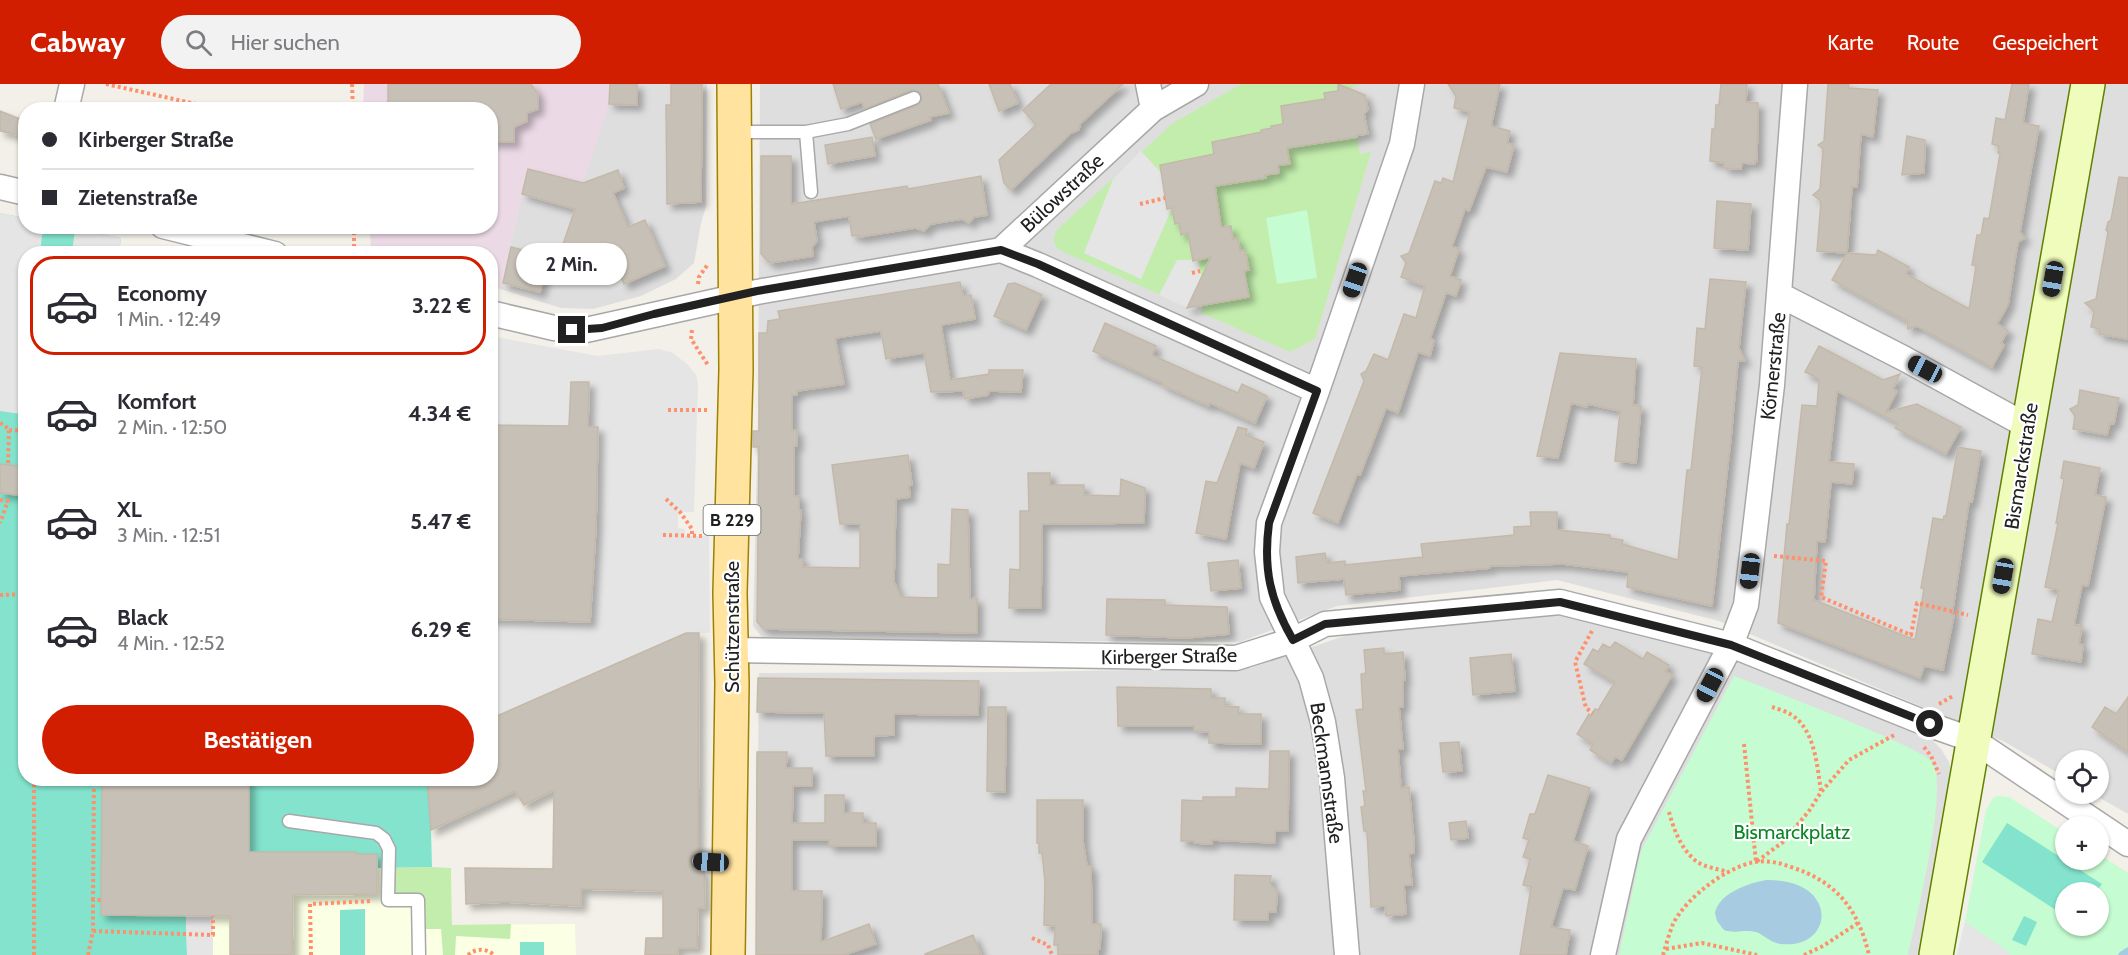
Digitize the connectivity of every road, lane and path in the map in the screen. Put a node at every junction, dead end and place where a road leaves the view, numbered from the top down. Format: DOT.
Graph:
graph roads {
  1 [pos="72,84"];
  2 [pos="106,84"];
  3 [pos="352,84"];
  4 [pos="734,84"];
  5 [pos="1148,84"];
  6 [pos="1196,84"];
  7 [pos="1413,84"];
  8 [pos="1795,84"];
  9 [pos="2088,84"];
  10 [pos="914,98"];
  11 [pos="68,102"];
  12 [pos="187,102"];
  13 [pos="353,102"];
  14 [pos="1153,109"];
  15 [pos="734,132"];
  16 [pos="806,132"];
  17 [pos="0,187"];
  18 [pos="18,191"];
  19 [pos="811,192"];
  20 [pos="1165,198"];
  21 [pos="1140,204"];
  22 [pos="195,234"];
  23 [pos="243,246"];
  24 [pos="1001,250"];
  25 [pos="1200,271"];
  26 [pos="1192,273"];
  27 [pos="1780,295"];
  28 [pos="735,296"];
  29 [pos="498,315"];
  30 [pos="1317,391"];
  31 [pos="668,410"];
  32 [pos="711,410"];
  33 [pos="0,423"];
  34 [pos="2027,426"];
  35 [pos="9,430"];
  36 [pos="18,431"];
  37 [pos="8,465"];
  38 [pos="666,499"];
  39 [pos="0,500"];
  40 [pos="0,523"];
  41 [pos="663,535"];
  42 [pos="692,536"];
  43 [pos="709,536"];
  44 [pos="1752,554"];
  45 [pos="18,594"];
  46 [pos="0,595"];
  47 [pos="1603,612"];
  48 [pos="1975,617"];
  49 [pos="1293,640"];
  50 [pos="1731,645"];
  51 [pos="731,651"];
  52 [pos="1954,696"];
  53 [pos="1936,705"];
  54 [pos="1772,707"];
  55 [pos="1593,713"];
  56 [pos="1905,738"];
  57 [pos="1973,740"];
  58 [pos="1744,744"];
  59 [pos="34,786"];
  60 [pos="94,786"];
  61 [pos="1654,790"];
  62 [pos="1821,792"];
  63 [pos="289,821"];
  64 [pos="2128,844"];
  65 [pos="1756,862"];
  66 [pos="1729,872"];
  67 [pos="93,900"];
  68 [pos="101,900"];
  69 [pos="388,900"];
  70 [pos="213,916"];
  71 [pos="1858,923"];
  72 [pos="93,931"];
  73 [pos="1032,938"];
  74 [pos="1665,949"];
  75 [pos="34,955"];
  76 [pos="88,955"];
  77 [pos="311,955"];
  78 [pos="419,955"];
  79 [pos="468,955"];
  80 [pos="494,955"];
  81 [pos="728,955"];
  82 [pos="1052,955"];
  83 [pos="1347,955"];
  84 [pos="1603,955"];
  85 [pos="1663,955"];
  86 [pos="1757,955"];
  87 [pos="1804,955"];
  88 [pos="1869,955"];
  89 [pos="1936,955"];
  1 -- 11 [label="street"];
  2 -- 12 [label="path"];
  3 -- 13 [label="path"];
  4 -- 15 [label="main road, Schützenstraße / B 229"];
  5 -- 14 [label="street"];
  6 -- 14 [label="street, Bülowstraße"];
  7 -- 30 [label="street, Beckmannstraße"];
  8 -- 27 [label="street, Körnerstraße"];
  9 -- 34 [label="main road, Bismarckstraße"];
  10 -- 16 [label="lane"];
  14 -- 24 [label="street, Bülowstraße"];
  15 -- 16 [label="lane"];
  15 -- 28 [label="main road, Schützenstraße / B 229"];
  16 -- 19 [label="lane"];
  17 -- 18 [label="street"];
  20 -- 21 [label="path"];
  22 -- 23 [label="street"];
  24 -- 28 [label="street"];
  24 -- 30 [label="street"];
  25 -- 26 [label="path"];
  27 -- 34 [label="street"];
  27 -- 44 [label="street, Körnerstraße"];
  28 -- 29 [label="street"];
  28 -- 51 [label="main road, Schützenstraße / B 229"];
  30 -- 49 [label="street, Beckmannstraße"];
  31 -- 32 [label="path"];
  33 -- 35 [label="path"];
  34 -- 57 [label="main road, Bismarckstraße"];
  35 -- 36 [label="path"];
  35 -- 37 [label="path"];
  38 -- 42 [label="path"];
  39 -- 40 [label="path"];
  41 -- 42 [label="path"];
  42 -- 43 [label="path"];
  44 -- 48 [label="path"];
  44 -- 50 [label="street, Körnerstraße"];
  45 -- 46 [label="path"];
  47 -- 49 [label="street, Kirberger Straße"];
  47 -- 50 [label="street, Kirberger Straße"];
  47 -- 55 [label="path"];
  49 -- 51 [label="street, Kirberger Straße"];
  49 -- 83 [label="street, Beckmannstraße"];
  50 -- 57 [label="street, Kirberger Straße"];
  50 -- 61 [label="street"];
  51 -- 81 [label="main road, Schützenstraße / B 229"];
  52 -- 53 [label="path"];
  54 -- 62 [label="path"];
  56 -- 62 [label="path"];
  57 -- 64 [label="street, Kirberger Straße"];
  57 -- 89 [label="main road, Bismarckstraße"];
  58 -- 65 [label="path"];
  59 -- 75 [label="path"];
  60 -- 67 [label="path"];
  61 -- 66 [label="path"];
  61 -- 84 [label="street"];
  62 -- 65 [label="path"];
  63 -- 69 [label="lane"];
  65 -- 66 [label="path"];
  65 -- 71 [label="path"];
  66 -- 74 [label="path"];
  67 -- 68 [label="path"];
  67 -- 72 [label="path"];
  69 -- 77 [label="path"];
  69 -- 78 [label="lane"];
  70 -- 72 [label="path"];
  71 -- 87 [label="path"];
  71 -- 88 [label="path"];
  72 -- 76 [label="path"];
  73 -- 82 [label="path"];
  74 -- 85 [label="path"];
  74 -- 86 [label="path"];
  79 -- 80 [label="path"];
}
